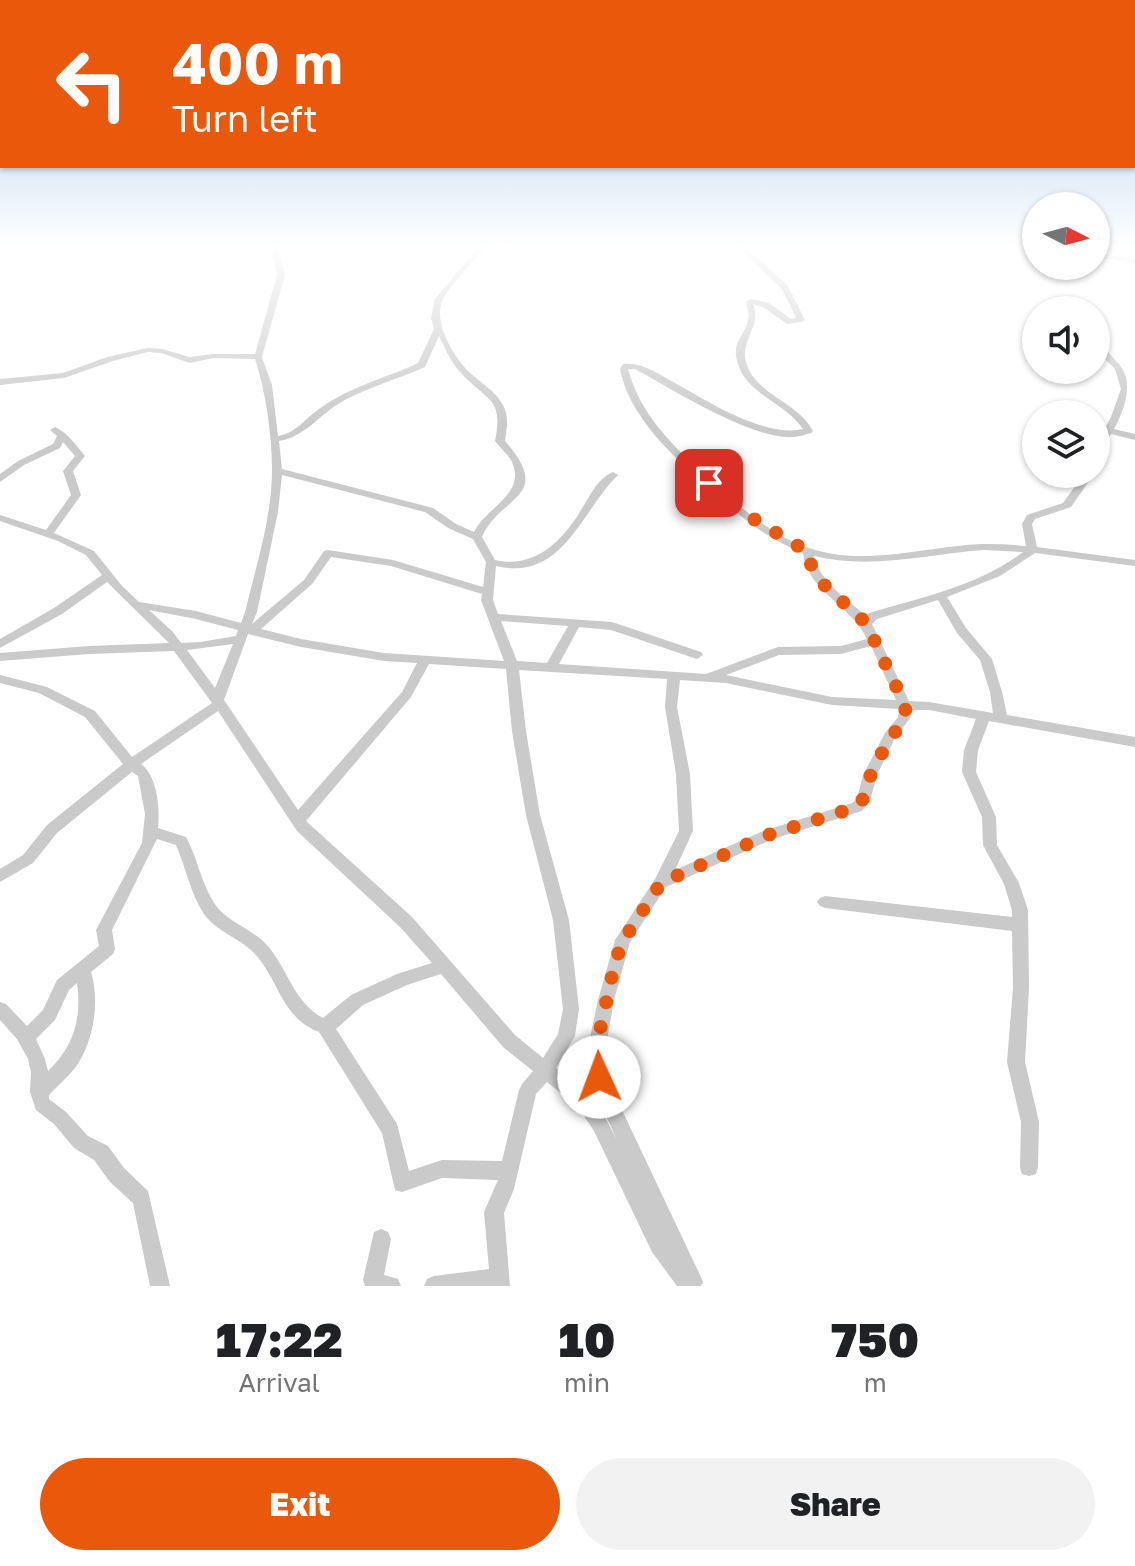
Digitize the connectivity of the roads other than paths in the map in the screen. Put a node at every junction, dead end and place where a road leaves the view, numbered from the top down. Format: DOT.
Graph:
graph roads {
  1 [pos="273,304"];
  2 [pos="438,304"];
  3 [pos="750,304"];
  4 [pos="763,304"];
  5 [pos="793,304"];
  6 [pos="438,329"];
  7 [pos="258,357"];
  8 [pos="1110,360"];
  9 [pos="0,382"];
  10 [pos="1110,429"];
  11 [pos="1110,431"];
  12 [pos="1135,437"];
  13 [pos="274,439"];
  14 [pos="277,471"];
  15 [pos="613,475"];
  16 [pos="0,479"];
  17 [pos="1079,488"];
  18 [pos="0,518"];
  19 [pos="48,534"];
  20 [pos="477,537"];
  21 [pos="1032,550"];
  22 [pos="808,552"];
  23 [pos="491,562"];
  24 [pos="1135,563"];
  25 [pos="108,576"];
  26 [pos="486,592"];
  27 [pos="941,596"];
  28 [pos="136,604"];
  29 [pos="493,617"];
  30 [pos="576,622"];
  31 [pos="866,623"];
  32 [pos="246,633"];
  33 [pos="873,641"];
  34 [pos="0,644"];
  35 [pos="179,648"];
  36 [pos="697,655"];
  37 [pos="0,657"];
  38 [pos="425,659"];
  39 [pos="512,665"];
  40 [pos="550,669"];
  41 [pos="674,676"];
  42 [pos="708,677"];
  43 [pos="0,679"];
  44 [pos="218,702"];
  45 [pos="904,703"];
  46 [pos="992,718"];
  47 [pos="1135,742"];
  48 [pos="132,764"];
  49 [pos="297,821"];
  50 [pos="151,832"];
  51 [pos="0,876"];
  52 [pos="661,883"];
  53 [pos="825,902"];
  54 [pos="1021,925"];
  55 [pos="446,966"];
  56 [pos="82,970"];
  57 [pos="0,1009"];
  58 [pos="325,1027"];
  59 [pos="25,1039"];
  60 [pos="545,1071"];
  61 [pos="39,1092"];
  62 [pos="1029,1167"];
  63 [pos="510,1171"];
  64 [pos="381,1239"];
  65 [pos="499,1282"];
  66 [pos="160,1286"];
  67 [pos="391,1286"];
  68 [pos="434,1286"];
  69 [pos="692,1286"];
  1 -- 7 [label="street"];
  2 -- 6 [label="street"];
  3 -- 22 [label="street"];
  4 -- 5 [label="street"];
  6 -- 13 [label="street"];
  6 -- 20 [label="street"];
  7 -- 9 [label="street"];
  7 -- 13 [label="street"];
  8 -- 10 [label="street"];
  11 -- 12 [label="street"];
  13 -- 14 [label="street"];
  14 -- 20 [label="street"];
  14 -- 32 [label="street"];
  15 -- 23 [label="street"];
  16 -- 19 [label="street"];
  17 -- 21 [label="street"];
  18 -- 19 [label="street"];
  19 -- 25 [label="street"];
  20 -- 23 [label="street"];
  21 -- 22 [label="street"];
  21 -- 24 [label="street"];
  21 -- 27 [label="street"];
  22 -- 31 [label="street"];
  23 -- 26 [label="street"];
  25 -- 28 [label="street"];
  25 -- 34 [label="street"];
  26 -- 29 [label="street"];
  26 -- 32 [label="street"];
  27 -- 31 [label="street"];
  27 -- 46 [label="street"];
  28 -- 32 [label="street"];
  28 -- 35 [label="street"];
  29 -- 30 [label="street"];
  29 -- 39 [label="street"];
  30 -- 36 [label="street"];
  30 -- 40 [label="street"];
  31 -- 33 [label="street"];
  32 -- 35 [label="street"];
  32 -- 38 [label="street"];
  32 -- 44 [label="street"];
  33 -- 42 [label="street"];
  33 -- 45 [label="street"];
  35 -- 37 [label="street"];
  35 -- 44 [label="street"];
  38 -- 39 [label="street"];
  38 -- 49 [label="street"];
  39 -- 40 [label="street"];
  39 -- 60 [label="street"];
  40 -- 41 [label="street"];
  41 -- 42 [label="street"];
  41 -- 52 [label="street"];
  42 -- 45 [label="street"];
  43 -- 48 [label="street"];
  44 -- 48 [label="street"];
  44 -- 49 [label="street"];
  45 -- 46 [label="street"];
  45 -- 52 [label="street"];
  46 -- 47 [label="street"];
  46 -- 54 [label="street"];
  48 -- 50 [label="street"];
  48 -- 51 [label="street"];
  49 -- 55 [label="street"];
  50 -- 56 [label="street"];
  50 -- 58 [label="street"];
  52 -- 69 [label="street"];
  53 -- 54 [label="street"];
  54 -- 62 [label="street"];
  55 -- 58 [label="street"];
  55 -- 60 [label="street"];
  56 -- 59 [label="street"];
  56 -- 61 [label="street"];
  57 -- 59 [label="street"];
  58 -- 63 [label="street"];
  59 -- 61 [label="street"];
  60 -- 63 [label="street"];
  60 -- 69 [label="street"];
  61 -- 66 [label="street"];
  63 -- 65 [label="street"];
  64 -- 67 [label="street"];
  65 -- 68 [label="street"];
}
